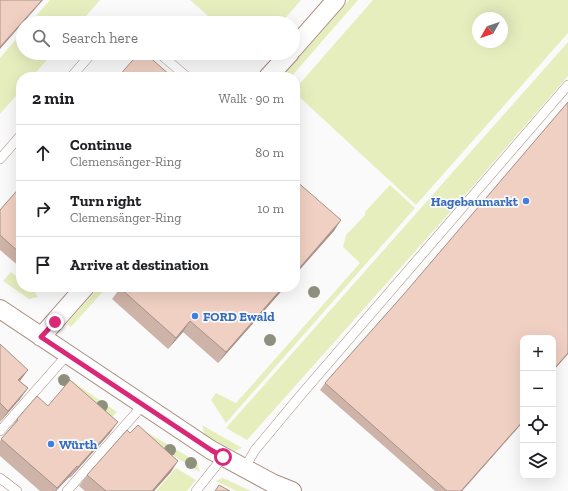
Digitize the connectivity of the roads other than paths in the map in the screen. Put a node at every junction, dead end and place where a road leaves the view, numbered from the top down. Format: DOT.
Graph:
graph roads {
  1 [pos="336,0"];
  2 [pos="300,41"];
  3 [pos="86,60"];
  4 [pos="167,60"];
  5 [pos="284,60"];
  6 [pos="75,72"];
  7 [pos="181,72"];
  8 [pos="273,72"];
  9 [pos="568,85"];
  10 [pos="16,141"];
  11 [pos="0,159"];
  12 [pos="81,292"];
  13 [pos="0,309"];
  14 [pos="41,337"];
  15 [pos="68,354"];
  16 [pos="143,405"];
  17 [pos="0,431"];
  18 [pos="223,457"];
  19 [pos="244,469"];
  20 [pos="0,478"];
  21 [pos="17,491"];
  22 [pos="67,491"];
  23 [pos="196,491"];
  24 [pos="292,491"];
  1 -- 2 [label="street"];
  3 -- 6 [label="lane"];
  4 -- 7 [label="lane"];
  5 -- 8 [label="street"];
  9 -- 19 [label="lane"];
  10 -- 11 [label="lane"];
  12 -- 14 [label="street"];
  13 -- 14 [label="street"];
  14 -- 15 [label="street"];
  15 -- 16 [label="street"];
  15 -- 17 [label="lane"];
  16 -- 18 [label="street"];
  16 -- 22 [label="lane"];
  18 -- 19 [label="street"];
  18 -- 23 [label="lane"];
  19 -- 24 [label="street"];
  20 -- 21 [label="lane"];
}
